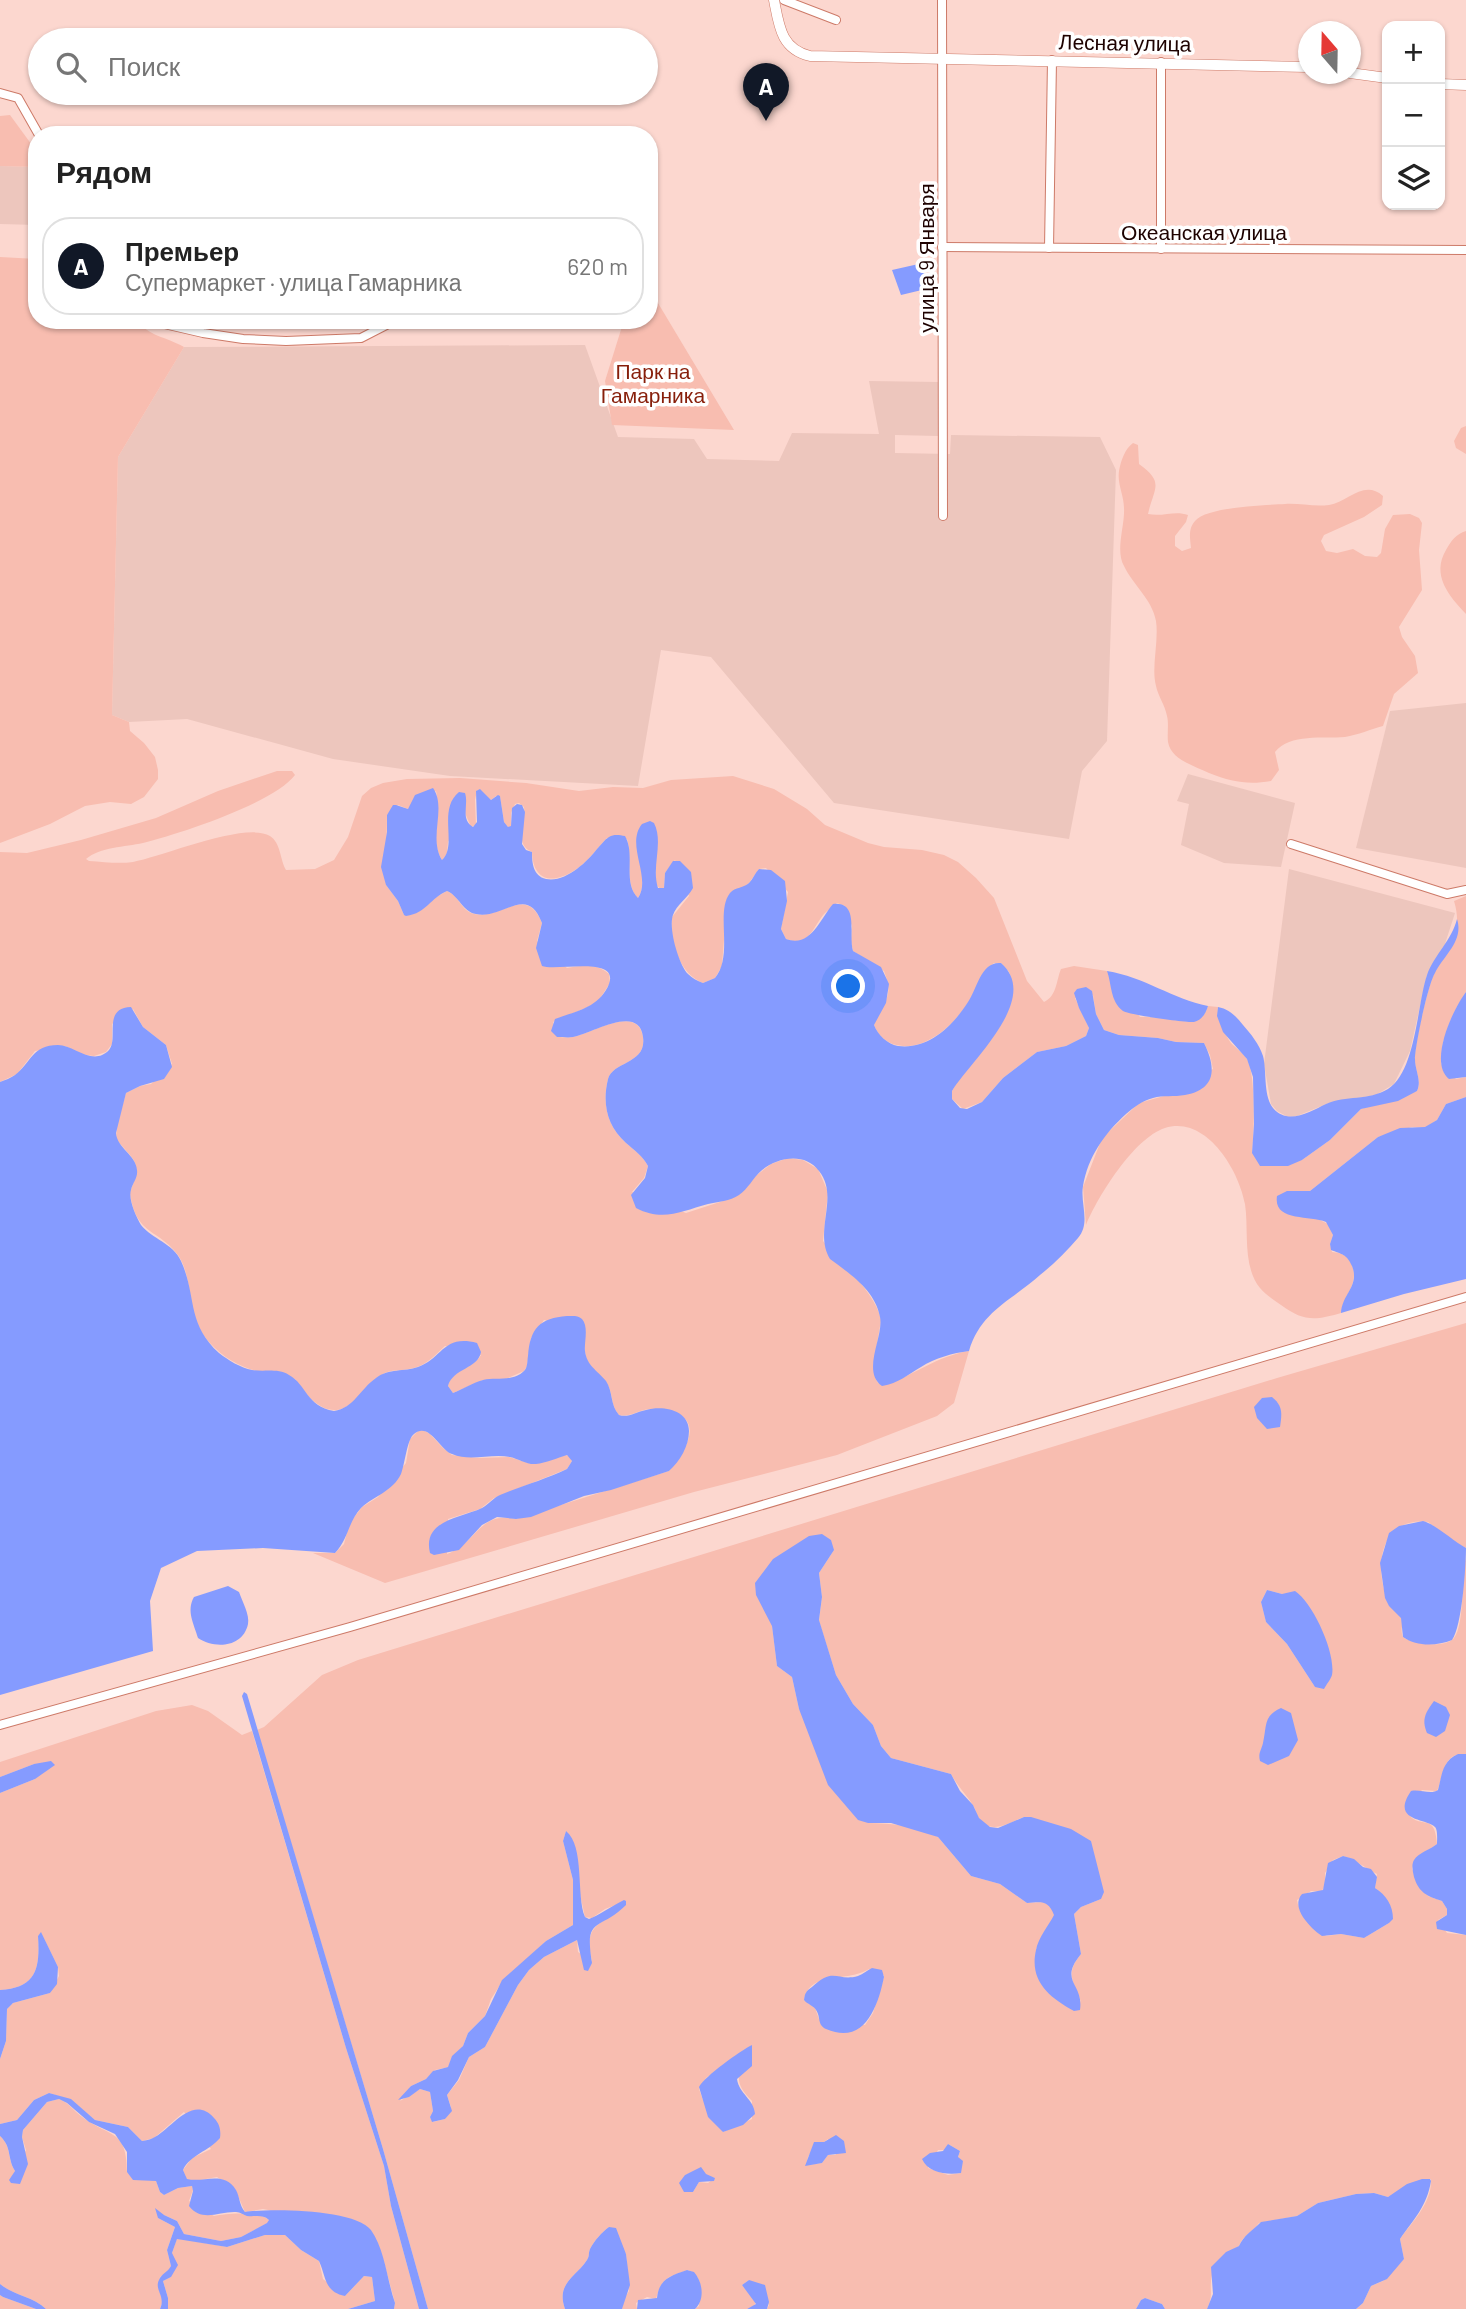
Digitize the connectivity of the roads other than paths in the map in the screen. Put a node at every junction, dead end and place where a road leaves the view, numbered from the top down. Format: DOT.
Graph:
graph roads {
  1 [pos="774,0"];
  2 [pos="784,0"];
  3 [pos="942,0"];
  4 [pos="836,20"];
  5 [pos="942,59"];
  6 [pos="1052,60"];
  7 [pos="1161,62"];
  8 [pos="1298,67"];
  9 [pos="1361,74"];
  10 [pos="1382,77"];
  11 [pos="1445,84"];
  12 [pos="1466,85"];
  13 [pos="0,93"];
  14 [pos="34,126"];
  15 [pos="942,247"];
  16 [pos="1049,248"];
  17 [pos="1161,249"];
  18 [pos="1466,250"];
  19 [pos="183,329"];
  20 [pos="378,329"];
  21 [pos="943,516"];
  22 [pos="1291,844"];
  23 [pos="1466,890"];
  24 [pos="1466,1297"];
  25 [pos="0,1725"];
  1 -- 5 [label="street, Лесная улица"];
  2 -- 4 [label="street"];
  3 -- 5 [label="street, улица 9 Января"];
  5 -- 6 [label="street, Лесная улица"];
  5 -- 15 [label="street, улица 9 Января"];
  6 -- 7 [label="street, Лесная улица"];
  6 -- 16 [label="street"];
  7 -- 8 [label="street, Лесная улица"];
  7 -- 17 [label="street"];
  9 -- 10 [label="street"];
  11 -- 12 [label="street"];
  13 -- 14 [label="street"];
  15 -- 16 [label="street, Океанская улица"];
  15 -- 21 [label="street, улица 9 Января"];
  16 -- 17 [label="street, Океанская улица"];
  17 -- 18 [label="street, Океанская улица"];
  19 -- 20 [label="street"];
  22 -- 23 [label="street"];
  24 -- 25 [label="street"];
}
